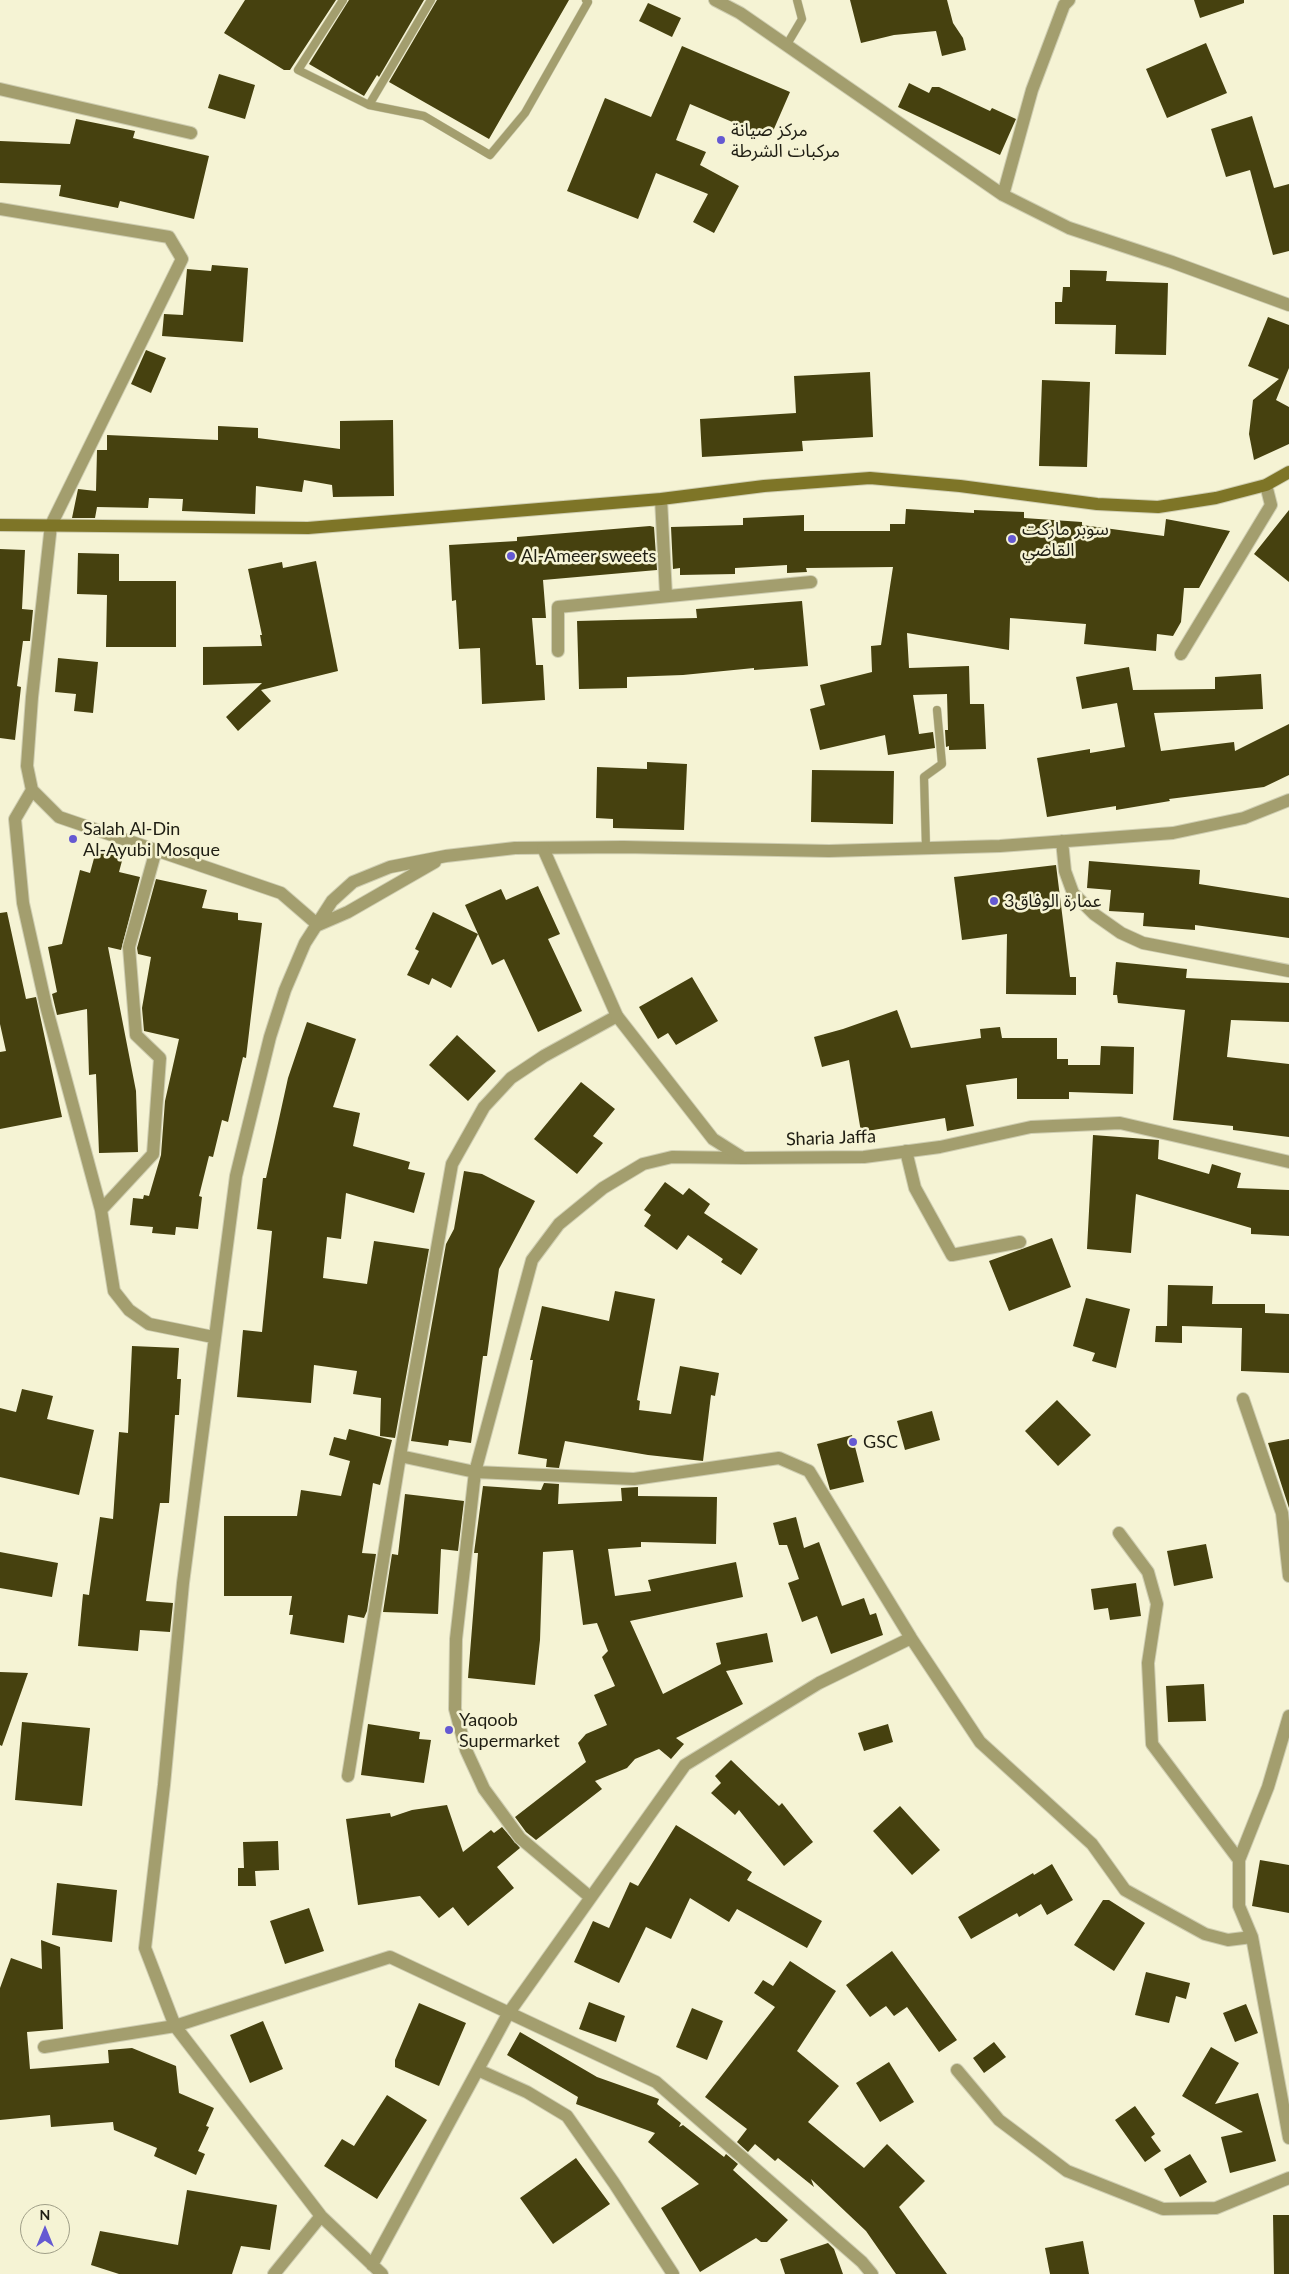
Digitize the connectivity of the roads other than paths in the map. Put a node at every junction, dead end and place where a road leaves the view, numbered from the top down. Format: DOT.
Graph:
graph roads {
  1 [pos="343,0"];
  2 [pos="431,0"];
  3 [pos="586,0"];
  4 [pos="715,0"];
  5 [pos="797,0"];
  6 [pos="1069,0"];
  7 [pos="786,46"];
  8 [pos="0,89"];
  9 [pos="369,105"];
  10 [pos="192,132"];
  11 [pos="1004,195"];
  12 [pos="0,209"];
  13 [pos="1289,306"];
  14 [pos="1289,472"];
  15 [pos="1266,485"];
  16 [pos="661,498"];
  17 [pos="0,525"];
  18 [pos="51,525"];
  19 [pos="811,582"];
  20 [pos="666,595"];
  21 [pos="558,651"];
  22 [pos="1181,654"];
  23 [pos="937,710"];
  24 [pos="32,790"];
  25 [pos="1289,800"];
  26 [pos="1062,841"];
  27 [pos="543,848"];
  28 [pos="926,848"];
  29 [pos="156,850"];
  30 [pos="446,856"];
  31 [pos="318,925"];
  32 [pos="1289,971"];
  33 [pos="617,1016"];
  34 [pos="906,1151"];
  35 [pos="743,1158"];
  36 [pos="1289,1162"];
  37 [pos="101,1210"];
  38 [pos="1020,1242"];
  39 [pos="214,1338"];
  40 [pos="1243,1399"];
  41 [pos="400,1456"];
  42 [pos="475,1472"];
  43 [pos="1119,1532"];
  44 [pos="1289,1576"];
  45 [pos="911,1638"];
  46 [pos="1289,1716"];
  47 [pos="348,1776"];
  48 [pos="1238,1860"];
  49 [pos="590,1898"];
  50 [pos="1252,1937"];
  51 [pos="508,2014"];
  52 [pos="175,2026"];
  53 [pos="44,2048"];
  54 [pos="478,2070"];
  55 [pos="957,2070"];
  56 [pos="1289,2138"];
  57 [pos="1289,2178"];
  58 [pos="321,2216"];
  59 [pos="372,2264"];
  60 [pos="274,2274"];
  61 [pos="382,2274"];
  62 [pos="673,2274"];
  63 [pos="872,2274"];
  1 -- 9 [label="lane"];
  2 -- 9 [label="lane"];
  3 -- 9 [label="lane"];
  4 -- 7 [label="street"];
  5 -- 7 [label="lane"];
  6 -- 11 [label="street"];
  7 -- 11 [label="street"];
  8 -- 10 [label="street"];
  11 -- 13 [label="street"];
  12 -- 18 [label="street"];
  14 -- 15 [label="main road"];
  15 -- 16 [label="main road"];
  15 -- 22 [label="street"];
  16 -- 18 [label="main road"];
  16 -- 20 [label="street"];
  17 -- 18 [label="main road"];
  18 -- 24 [label="street"];
  19 -- 20 [label="street"];
  20 -- 21 [label="street"];
  23 -- 28 [label="lane"];
  24 -- 29 [label="street"];
  24 -- 37 [label="street"];
  25 -- 26 [label="street"];
  26 -- 28 [label="street"];
  26 -- 32 [label="street"];
  27 -- 28 [label="street"];
  27 -- 30 [label="street"];
  27 -- 33 [label="street"];
  29 -- 31 [label="street"];
  29 -- 37 [label="street"];
  30 -- 31 [label="street"];
  30 -- 31 [label="street"];
  31 -- 39 [label="street"];
  33 -- 35 [label="street"];
  33 -- 41 [label="street"];
  34 -- 35 [label="street, Sharia Jaffa"];
  34 -- 36 [label="street, Sharia Jaffa"];
  34 -- 38 [label="street"];
  35 -- 42 [label="street, Sharia Jaffa"];
  37 -- 39 [label="street"];
  39 -- 52 [label="street"];
  40 -- 44 [label="street"];
  41 -- 42 [label="street"];
  41 -- 47 [label="street"];
  42 -- 45 [label="street"];
  42 -- 49 [label="street, Sharia Jaffa"];
  43 -- 48 [label="street"];
  45 -- 49 [label="street"];
  45 -- 50 [label="street"];
  46 -- 48 [label="street"];
  48 -- 50 [label="street"];
  49 -- 51 [label="street"];
  50 -- 56 [label="street"];
  51 -- 52 [label="street"];
  51 -- 54 [label="street"];
  51 -- 63 [label="street"];
  52 -- 53 [label="street"];
  52 -- 58 [label="street"];
  54 -- 59 [label="street"];
  54 -- 62 [label="street"];
  55 -- 57 [label="street"];
  58 -- 59 [label="street"];
  58 -- 60 [label="street"];
  59 -- 61 [label="street"];
}
